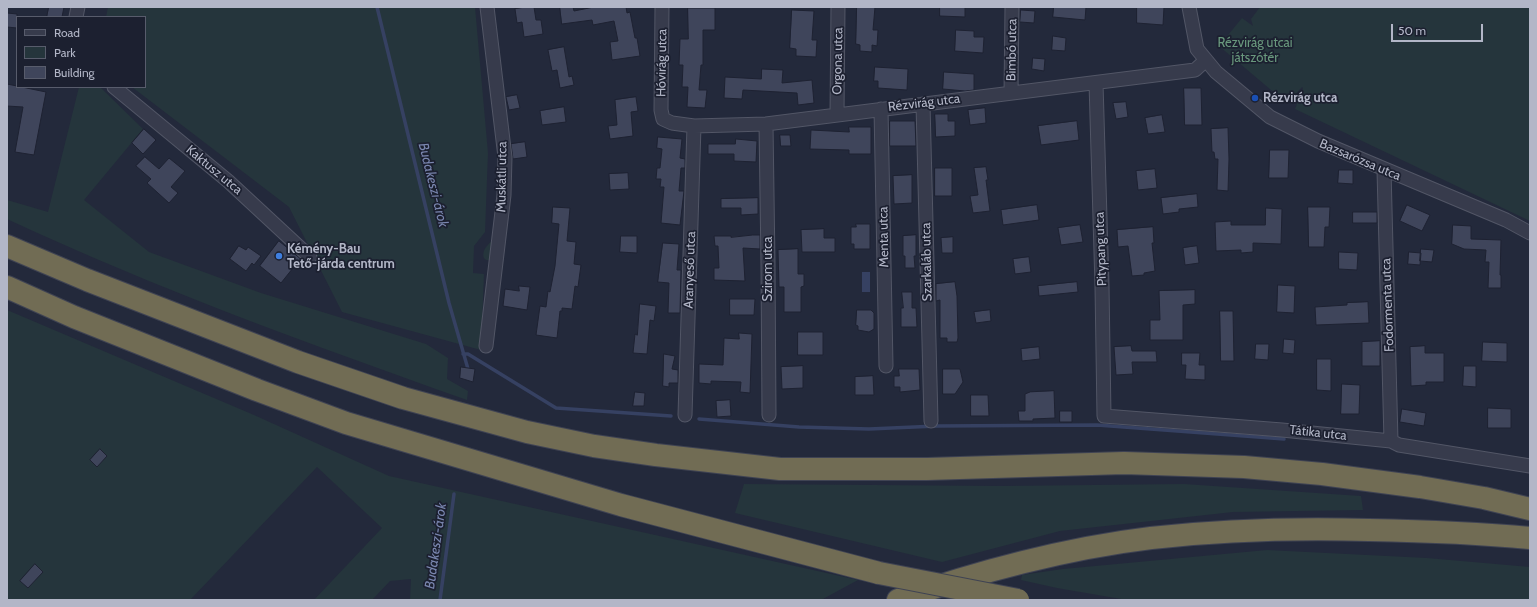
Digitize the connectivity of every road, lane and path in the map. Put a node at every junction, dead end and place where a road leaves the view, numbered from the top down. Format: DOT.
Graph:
graph roads {
  1 [pos="488,7"];
  2 [pos="662,7"];
  3 [pos="838,7"];
  4 [pos="1012,7"];
  5 [pos="1189,7"];
  6 [pos="1206,60"];
  7 [pos="1096,82"];
  8 [pos="115,88"];
  9 [pos="1011,93"];
  10 [pos="923,104"];
  11 [pos="881,109"];
  12 [pos="837,114"];
  13 [pos="663,119"];
  14 [pos="766,124"];
  15 [pos="694,126"];
  16 [pos="1384,170"];
  17 [pos="1530,233"];
  18 [pos="7,246"];
  19 [pos="310,257"];
  20 [pos="7,287"];
  21 [pos="7,294"];
  22 [pos="74,317"];
  23 [pos="486,346"];
  24 [pos="886,366"];
  25 [pos="686,415"];
  26 [pos="769,415"];
  27 [pos="1104,416"];
  28 [pos="931,421"];
  29 [pos="1391,440"];
  30 [pos="1530,466"];
  31 [pos="1530,509"];
  32 [pos="1530,538"];
  33 [pos="898,600"];
  34 [pos="1018,600"];
  1 -- 23 [label="street, Muskátli utca"];
  2 -- 13 [label="street, Hóvirág utca"];
  3 -- 12 [label="street, Orgona utca"];
  4 -- 9 [label="street, Bimbó utca"];
  5 -- 6 [label="street, Bazsarózsa utca"];
  6 -- 7 [label="street, Rézvirág utca"];
  6 -- 16 [label="street, Bazsarózsa utca"];
  7 -- 9 [label="street, Rézvirág utca"];
  7 -- 27 [label="street, Pitypang utca"];
  8 -- 19 [label="street, Kaktusz utca"];
  9 -- 10 [label="street, Rézvirág utca"];
  10 -- 11 [label="street, Rézvirág utca"];
  10 -- 28 [label="street, Szarkaláb utca"];
  11 -- 12 [label="street, Rézvirág utca"];
  11 -- 24 [label="street, Menta utca"];
  12 -- 14 [label="street, Rézvirág utca"];
  13 -- 15 [label="street, Rézvirág utca"];
  14 -- 15 [label="street, Rézvirág utca"];
  14 -- 26 [label="street, Szirom utca"];
  15 -- 25 [label="street, Aranyeső utca"];
  16 -- 17 [label="street, Bazsarózsa utca"];
  16 -- 29 [label="street, Fodormenta utca"];
  18 -- 31 [label="highway"];
  20 -- 22 [label="highway"];
  21 -- 22 [label="highway"];
  22 -- 34 [label="highway, bridge"];
  27 -- 29 [label="street, Tátika utca"];
  29 -- 30 [label="street, Tátika utca"];
  32 -- 33 [label="highway"];
}
